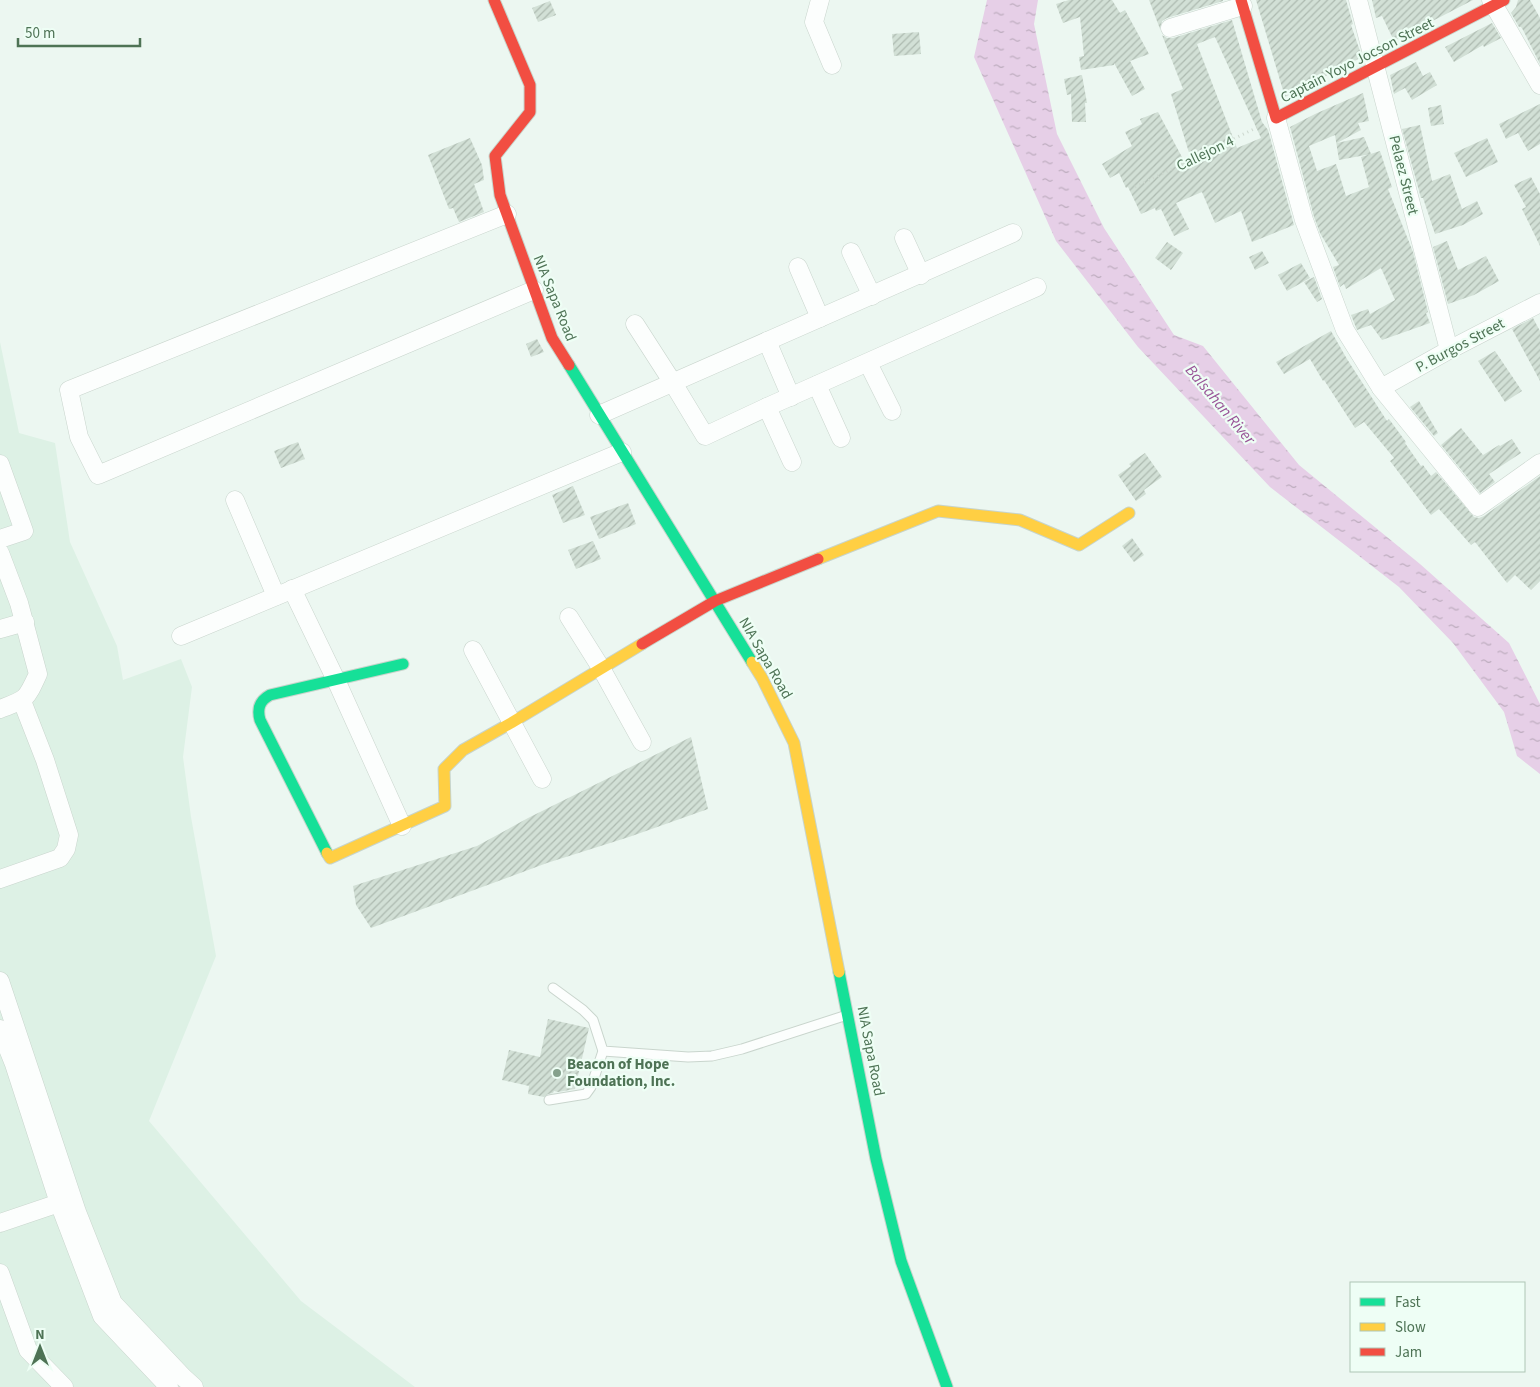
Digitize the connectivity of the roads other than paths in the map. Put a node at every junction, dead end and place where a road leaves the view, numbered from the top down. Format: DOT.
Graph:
graph roads {
  1 [pos="494,0"];
  2 [pos="820,0"];
  3 [pos="1358,0"];
  4 [pos="1497,2"];
  5 [pos="1242,3"];
  6 [pos="1170,28"];
  7 [pos="832,65"];
  8 [pos="1376,68"];
  9 [pos="1540,85"];
  10 [pos="1276,118"];
  11 [pos="506,214"];
  12 [pos="1013,233"];
  13 [pos="904,238"];
  14 [pos="851,252"];
  15 [pos="798,268"];
  16 [pos="921,275"];
  17 [pos="1037,288"];
  18 [pos="534,290"];
  19 [pos="872,296"];
  20 [pos="1540,303"];
  21 [pos="820,318"];
  22 [pos="635,324"];
  23 [pos="768,342"];
  24 [pos="1449,350"];
  25 [pos="868,362"];
  26 [pos="673,382"];
  27 [pos="818,385"];
  28 [pos="1381,388"];
  29 [pos="791,396"];
  30 [pos="767,407"];
  31 [pos="892,411"];
  32 [pos="599,415"];
  33 [pos="841,438"];
  34 [pos="622,452"];
  35 [pos="792,462"];
  36 [pos="1540,462"];
  37 [pos="0,464"];
  38 [pos="235,500"];
  39 [pos="1129,513"];
  40 [pos="0,538"];
  41 [pos="0,554"];
  42 [pos="292,589"];
  43 [pos="276,596"];
  44 [pos="714,601"];
  45 [pos="570,617"];
  46 [pos="25,622"];
  47 [pos="0,629"];
  48 [pos="180,636"];
  49 [pos="473,650"];
  50 [pos="403,664"];
  51 [pos="601,668"];
  52 [pos="336,680"];
  53 [pos="22,701"];
  54 [pos="0,709"];
  55 [pos="511,723"];
  56 [pos="642,742"];
  57 [pos="542,779"];
  58 [pos="402,826"];
  59 [pos="0,879"];
  60 [pos="0,981"];
  61 [pos="553,988"];
  62 [pos="848,1015"];
  63 [pos="0,1028"];
  64 [pos="603,1051"];
  65 [pos="549,1100"];
  66 [pos="59,1203"];
  67 [pos="0,1223"];
  68 [pos="0,1273"];
  69 [pos="64,1387"];
  70 [pos="170,1387"];
  71 [pos="194,1387"];
  72 [pos="947,1387"];
  1 -- 11 [label="street, NIA Sapa Road"];
  2 -- 7 [label="street"];
  3 -- 8 [label="street, Pelaez Street"];
  4 -- 8 [label="street, Captain Yoyo Jocson Street"];
  4 -- 9 [label="street"];
  5 -- 6 [label="street"];
  5 -- 10 [label="street"];
  8 -- 10 [label="street, Captain Yoyo Jocson Street"];
  8 -- 24 [label="street, Pelaez Street"];
  10 -- 28 [label="street"];
  11 -- 18 [label="street, NIA Sapa Road"];
  11 -- 18 [label="street"];
  12 -- 16 [label="street"];
  13 -- 16 [label="street"];
  14 -- 19 [label="street"];
  15 -- 21 [label="street"];
  16 -- 19 [label="street"];
  17 -- 25 [label="street"];
  18 -- 32 [label="street, NIA Sapa Road"];
  19 -- 21 [label="street"];
  20 -- 24 [label="street, P. Burgos Street"];
  21 -- 23 [label="street"];
  22 -- 26 [label="street"];
  23 -- 26 [label="street"];
  23 -- 29 [label="street"];
  24 -- 28 [label="street, P. Burgos Street"];
  25 -- 27 [label="street"];
  25 -- 31 [label="street"];
  26 -- 30 [label="street"];
  26 -- 32 [label="street"];
  27 -- 29 [label="street"];
  27 -- 33 [label="street"];
  28 -- 36 [label="street"];
  29 -- 30 [label="street"];
  30 -- 35 [label="street"];
  32 -- 34 [label="street, NIA Sapa Road"];
  34 -- 42 [label="street"];
  34 -- 44 [label="street, NIA Sapa Road"];
  37 -- 40 [label="street"];
  38 -- 43 [label="street"];
  39 -- 44 [label="street"];
  41 -- 46 [label="street"];
  42 -- 43 [label="street"];
  42 -- 52 [label="street"];
  43 -- 48 [label="street"];
  44 -- 51 [label="street"];
  44 -- 62 [label="street, NIA Sapa Road"];
  45 -- 51 [label="street"];
  46 -- 47 [label="street"];
  46 -- 53 [label="street"];
  49 -- 55 [label="street"];
  50 -- 52 [label="street"];
  51 -- 55 [label="street"];
  51 -- 56 [label="street"];
  52 -- 58 [label="street"];
  52 -- 58 [label="street"];
  53 -- 54 [label="street"];
  53 -- 59 [label="street"];
  55 -- 57 [label="street"];
  55 -- 58 [label="street"];
  60 -- 71 [label="street"];
  61 -- 64 [label="lane"];
  62 -- 64 [label="lane"];
  62 -- 72 [label="street, NIA Sapa Road"];
  63 -- 66 [label="street"];
  64 -- 65 [label="lane"];
  66 -- 67 [label="street"];
  66 -- 70 [label="street"];
  68 -- 69 [label="street"];
}
